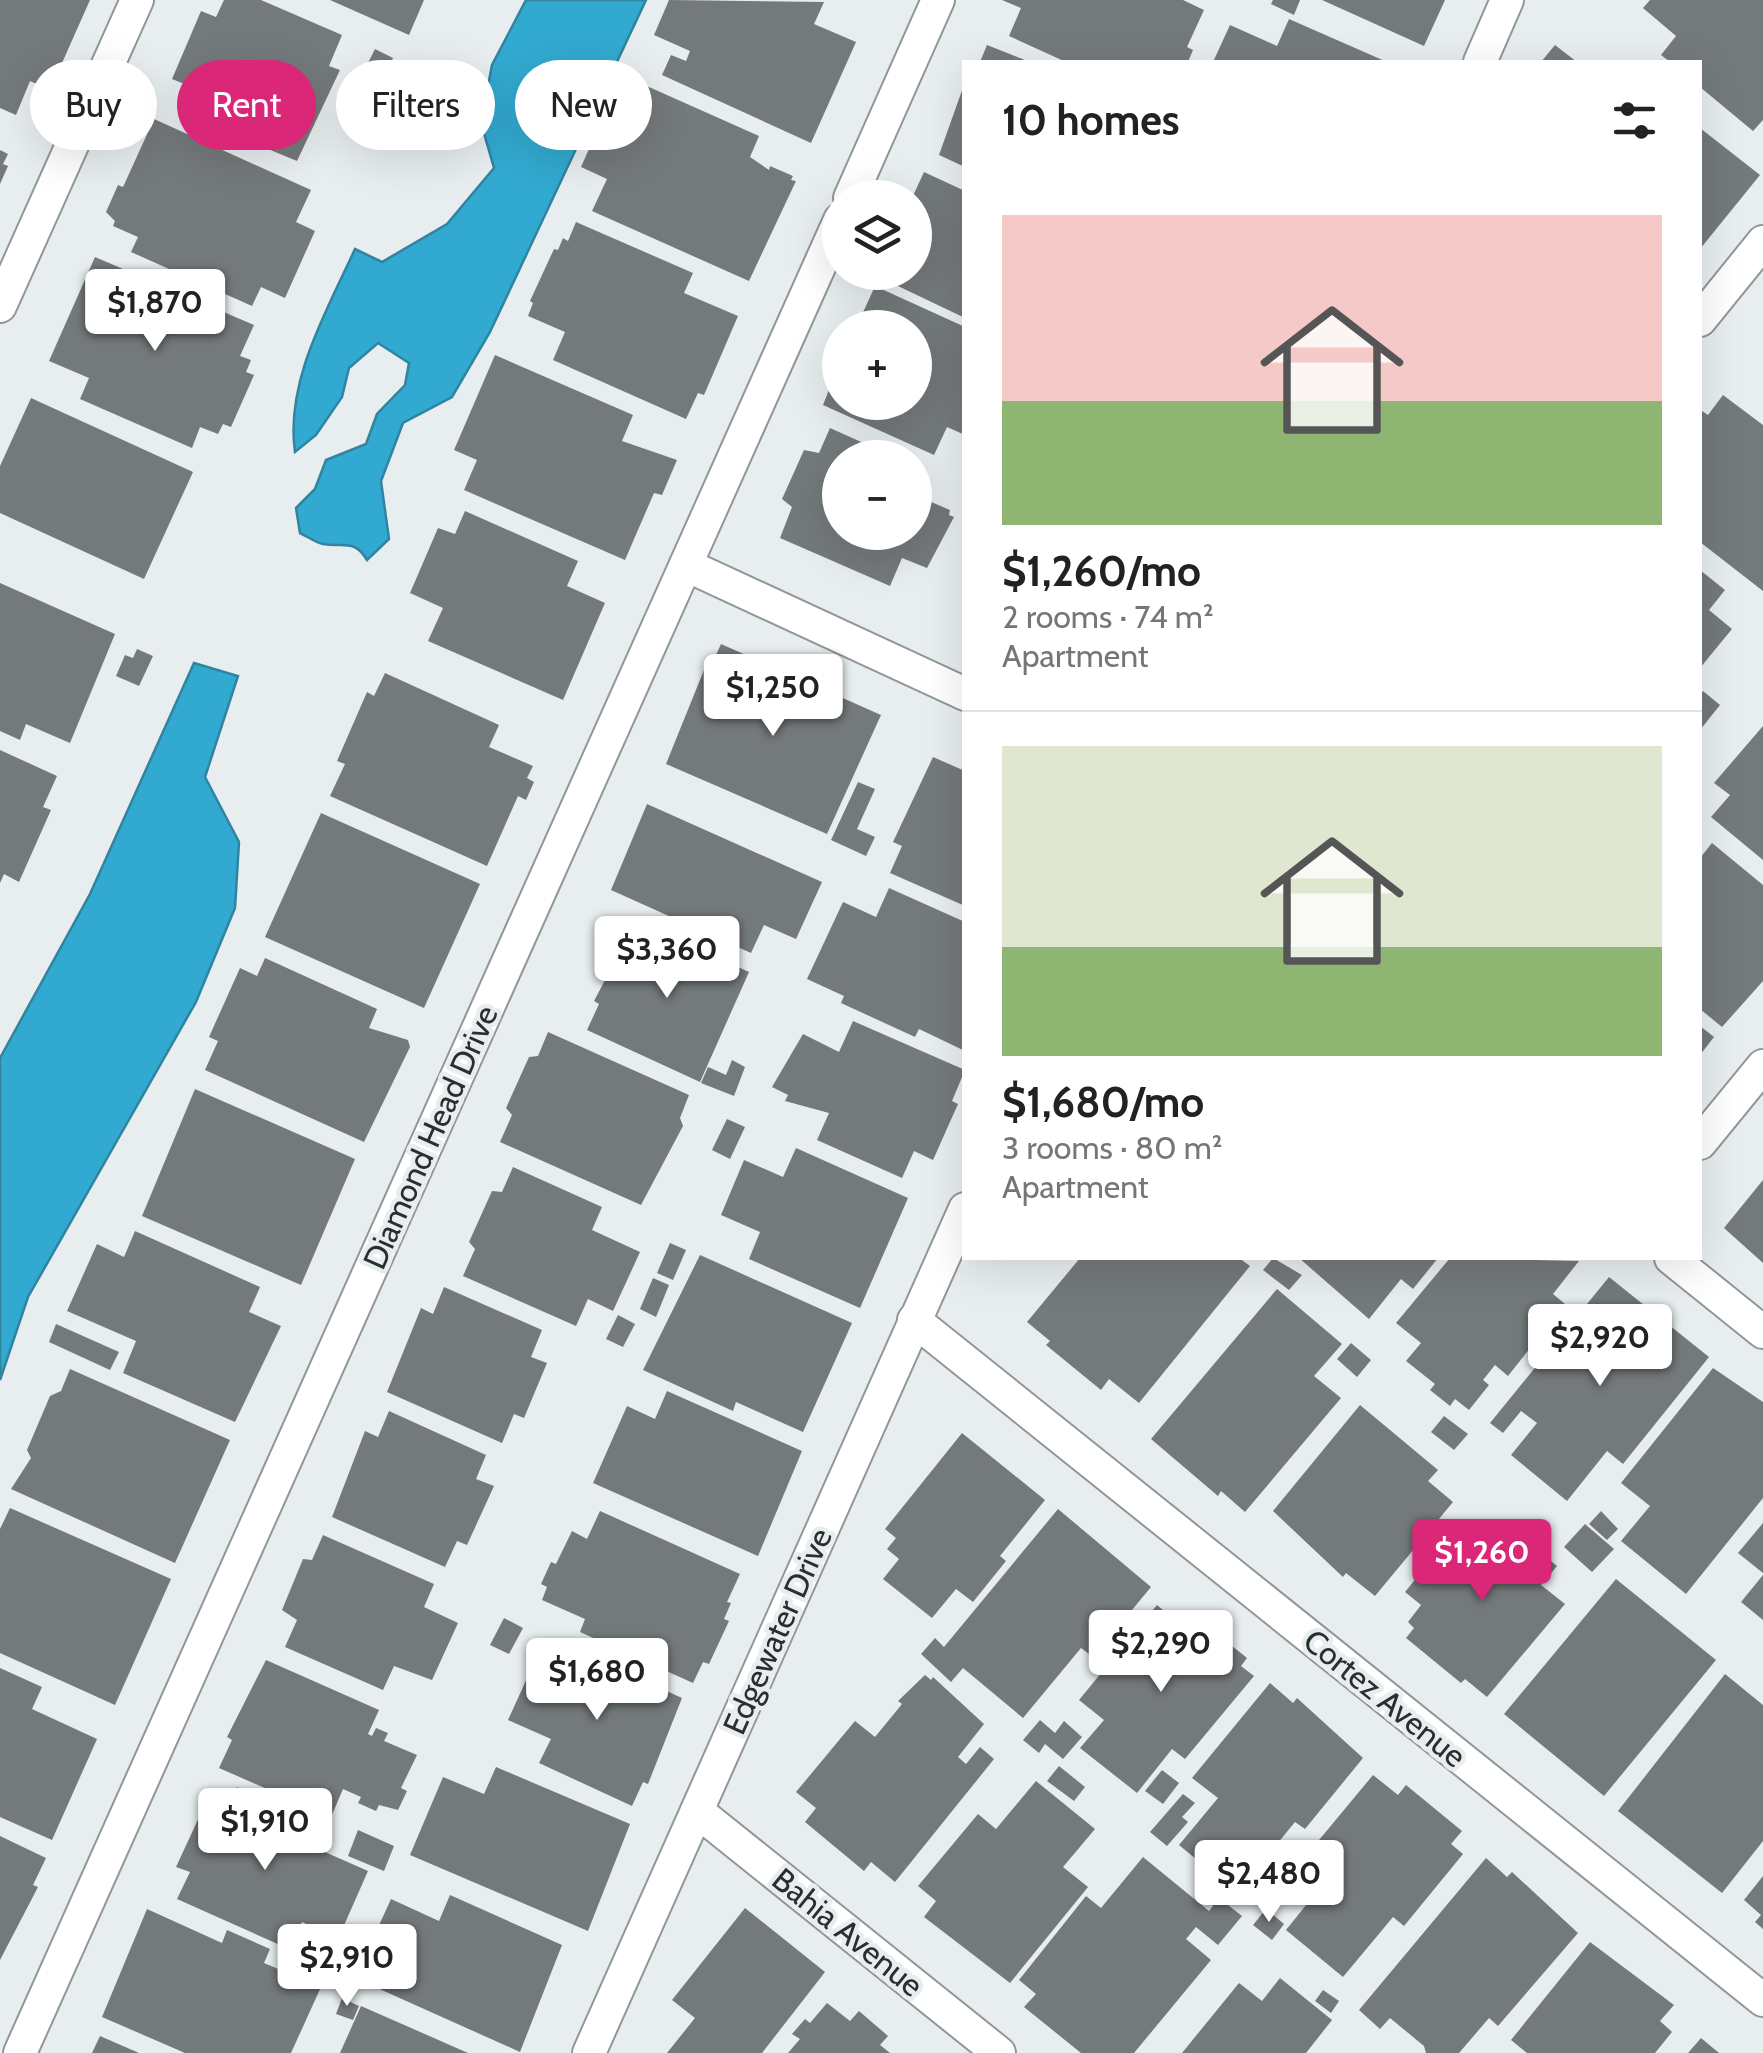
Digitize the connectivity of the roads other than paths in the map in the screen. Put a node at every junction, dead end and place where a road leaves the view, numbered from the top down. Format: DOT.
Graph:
graph roads {
  1 [pos="137,0"];
  2 [pos="938,0"];
  3 [pos="1507,0"];
  4 [pos="1481,60"];
  5 [pos="858,180"];
  6 [pos="1763,242"];
  7 [pos="822,260"];
  8 [pos="0,306"];
  9 [pos="1702,318"];
  10 [pos="686,565"];
  11 [pos="962,693"];
  12 [pos="1763,1066"];
  13 [pos="1702,1141"];
  14 [pos="962,1216"];
  15 [pos="1673,1260"];
  16 [pos="914,1320"];
  17 [pos="1763,1332"];
  18 [pos="697,1811"];
  19 [pos="1763,2000"];
  20 [pos="20,2053"];
  21 [pos="589,2053"];
  22 [pos="999,2053"];
  1 -- 8 [label="lane"];
  2 -- 5 [label="lane"];
  3 -- 4 [label="lane"];
  6 -- 9 [label="lane"];
  7 -- 10 [label="lane, Diamond Head Drive"];
  10 -- 11 [label="lane"];
  10 -- 20 [label="lane, Diamond Head Drive"];
  12 -- 13 [label="lane"];
  14 -- 16 [label="lane, Edgewater Drive"];
  15 -- 17 [label="lane"];
  16 -- 18 [label="lane, Edgewater Drive"];
  16 -- 19 [label="lane, Cortez Avenue"];
  18 -- 21 [label="lane, Edgewater Drive"];
  18 -- 22 [label="lane, Bahia Avenue"];
}
